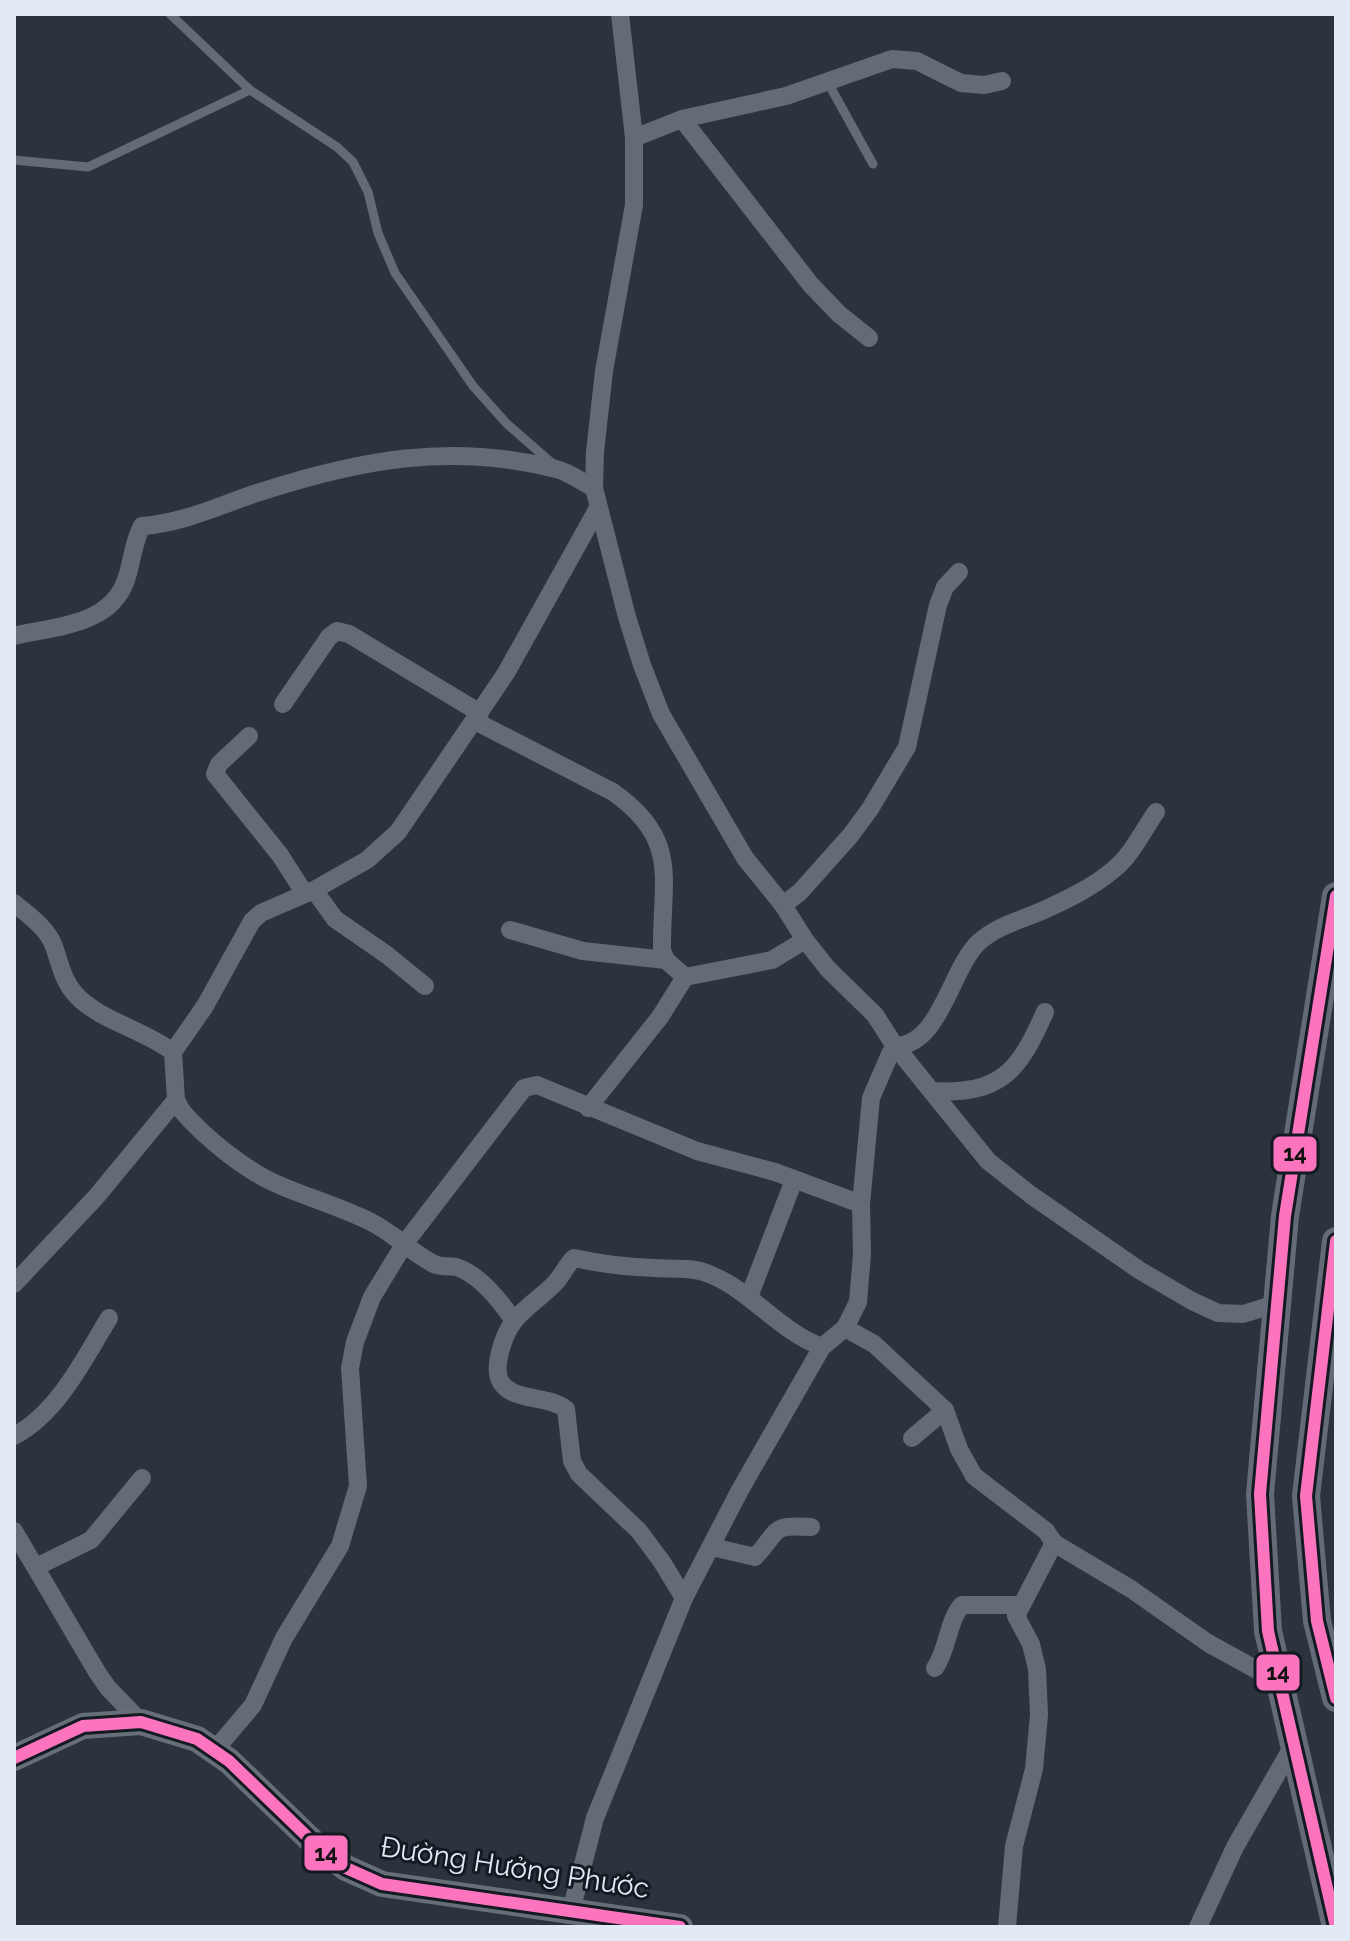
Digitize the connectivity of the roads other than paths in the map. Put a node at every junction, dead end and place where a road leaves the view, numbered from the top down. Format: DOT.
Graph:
graph roads {
  1 [pos="170,14"];
  2 [pos="620,14"];
  3 [pos="827,81"];
  4 [pos="1002,81"];
  5 [pos="250,90"];
  6 [pos="682,119"];
  7 [pos="634,138"];
  8 [pos="14,160"];
  9 [pos="873,164"];
  10 [pos="869,338"];
  11 [pos="558,469"];
  12 [pos="594,488"];
  13 [pos="598,508"];
  14 [pos="959,572"];
  15 [pos="14,636"];
  16 [pos="283,704"];
  17 [pos="477,717"];
  18 [pos="249,736"];
  19 [pos="1156,812"];
  20 [pos="310,892"];
  21 [pos="1336,896"];
  22 [pos="14,903"];
  23 [pos="783,905"];
  24 [pos="510,930"];
  25 [pos="805,940"];
  26 [pos="666,960"];
  27 [pos="685,977"];
  28 [pos="425,986"];
  29 [pos="1045,1012"];
  30 [pos="895,1046"];
  31 [pos="173,1052"];
  32 [pos="932,1091"];
  33 [pos="176,1100"];
  34 [pos="588,1108"];
  35 [pos="794,1180"];
  36 [pos="861,1204"];
  37 [pos="1336,1241"];
  38 [pos="405,1243"];
  39 [pos="14,1284"];
  40 [pos="749,1297"];
  41 [pos="1276,1304"];
  42 [pos="109,1318"];
  43 [pos="514,1321"];
  44 [pos="845,1328"];
  45 [pos="822,1347"];
  46 [pos="945,1410"];
  47 [pos="14,1436"];
  48 [pos="912,1438"];
  49 [pos="142,1478"];
  50 [pos="1260,1494"];
  51 [pos="1306,1496"];
  52 [pos="811,1527"];
  53 [pos="14,1531"];
  54 [pos="1054,1543"];
  55 [pos="712,1547"];
  56 [pos="36,1567"];
  57 [pos="684,1598"];
  58 [pos="1021,1605"];
  59 [pos="935,1668"];
  60 [pos="1279,1682"];
  61 [pos="1335,1687"];
  62 [pos="141,1722"];
  63 [pos="1294,1744"];
  64 [pos="214,1751"];
  65 [pos="14,1758"];
  66 [pos="571,1911"];
  67 [pos="680,1927"];
  68 [pos="1007,1927"];
  69 [pos="1198,1927"];
  70 [pos="1336,1927"];
  1 -- 5 [label="lane"];
  2 -- 7 [label="street"];
  3 -- 4 [label="street"];
  3 -- 6 [label="street"];
  3 -- 9 [label="lane"];
  5 -- 8 [label="lane"];
  5 -- 11 [label="lane"];
  6 -- 7 [label="street"];
  6 -- 10 [label="street"];
  7 -- 12 [label="street"];
  11 -- 12 [label="street"];
  11 -- 15 [label="street"];
  12 -- 13 [label="street"];
  13 -- 17 [label="street"];
  13 -- 23 [label="street"];
  14 -- 23 [label="street"];
  16 -- 17 [label="street"];
  17 -- 20 [label="street"];
  17 -- 26 [label="street"];
  18 -- 20 [label="street"];
  19 -- 30 [label="street"];
  20 -- 28 [label="street"];
  20 -- 31 [label="street"];
  21 -- 41 [label="main road"];
  22 -- 31 [label="street"];
  23 -- 25 [label="street"];
  24 -- 26 [label="street"];
  25 -- 27 [label="street"];
  25 -- 30 [label="street"];
  26 -- 27 [label="street"];
  27 -- 34 [label="street"];
  29 -- 32 [label="street"];
  30 -- 32 [label="street"];
  30 -- 36 [label="street"];
  31 -- 33 [label="street"];
  32 -- 41 [label="street"];
  33 -- 38 [label="street"];
  33 -- 39 [label="street"];
  34 -- 35 [label="street"];
  34 -- 38 [label="street"];
  35 -- 36 [label="street"];
  35 -- 40 [label="street"];
  36 -- 44 [label="street"];
  37 -- 51 [label="main road"];
  38 -- 43 [label="street"];
  38 -- 64 [label="street"];
  40 -- 43 [label="street"];
  40 -- 45 [label="street"];
  41 -- 50 [label="main road"];
  42 -- 47 [label="street"];
  43 -- 57 [label="street"];
  44 -- 45 [label="street"];
  44 -- 46 [label="street"];
  45 -- 55 [label="street"];
  46 -- 48 [label="street"];
  46 -- 54 [label="street"];
  49 -- 56 [label="street"];
  50 -- 51 [label="main road"];
  50 -- 60 [label="main road"];
  51 -- 61 [label="main road"];
  52 -- 55 [label="street"];
  53 -- 56 [label="street"];
  54 -- 58 [label="street"];
  54 -- 60 [label="street"];
  55 -- 57 [label="street"];
  56 -- 62 [label="street"];
  57 -- 66 [label="street"];
  58 -- 59 [label="street"];
  58 -- 68 [label="street"];
  60 -- 63 [label="main road"];
  62 -- 64 [label="main road, Đường Hưởng Phước"];
  62 -- 65 [label="main road, Đường Hưởng Phước"];
  63 -- 69 [label="street"];
  63 -- 70 [label="main road"];
  64 -- 66 [label="main road, Đường Hưởng Phước"];
  66 -- 67 [label="main road, Đường Hưởng Phước"];
}
